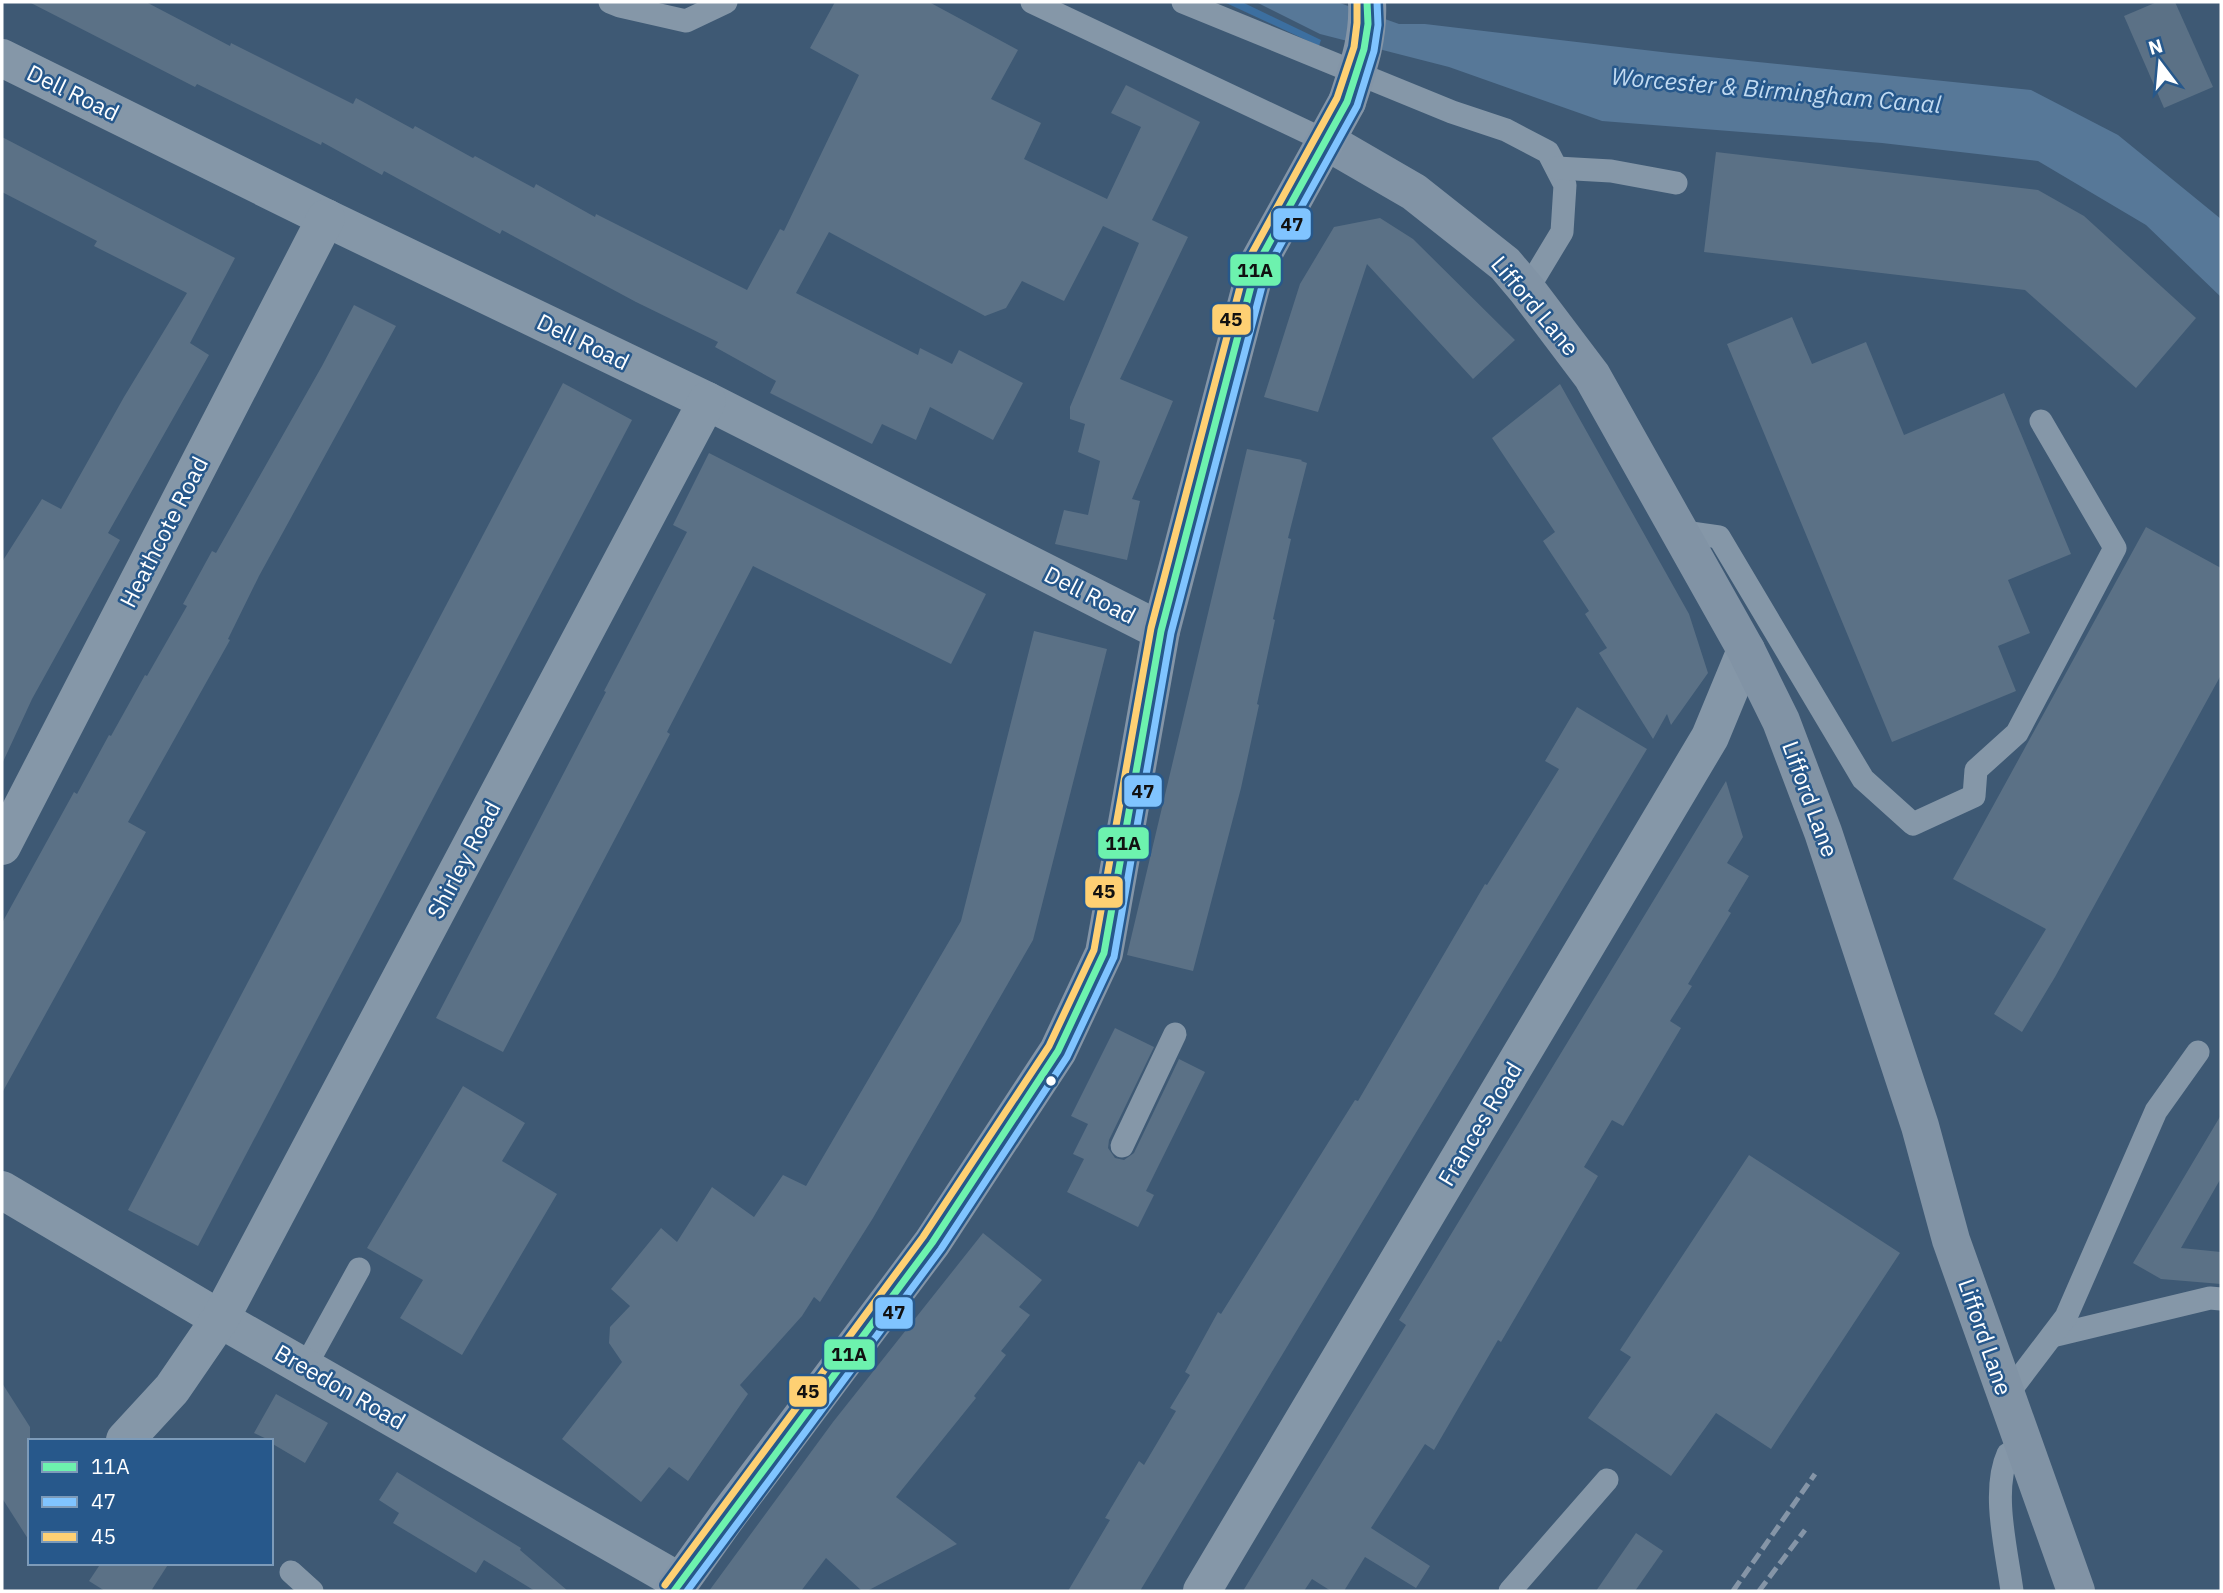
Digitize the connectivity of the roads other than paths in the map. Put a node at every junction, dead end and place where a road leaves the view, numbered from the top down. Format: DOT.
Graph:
graph roads {
  1 [pos="610,2"];
  2 [pos="726,2"];
  3 [pos="1032,2"];
  4 [pos="1183,2"];
  5 [pos="1367,2"];
  6 [pos="2,58"];
  7 [pos="1326,141"];
  8 [pos="1556,168"];
  9 [pos="1676,183"];
  10 [pos="326,218"];
  11 [pos="1527,290"];
  12 [pos="707,401"];
  13 [pos="2041,421"];
  14 [pos="1677,531"];
  15 [pos="1161,631"];
  16 [pos="1746,650"];
  17 [pos="2,846"];
  18 [pos="1175,1034"];
  19 [pos="2198,1052"];
  20 [pos="1122,1146"];
  21 [pos="4,1195"];
  22 [pos="359,1269"];
  23 [pos="2221,1299"];
  24 [pos="220,1319"];
  25 [pos="2052,1336"];
  26 [pos="305,1367"];
  27 [pos="2006,1396"];
  28 [pos="126,1439"];
  29 [pos="2024,1447"];
  30 [pos="1607,1480"];
  31 [pos="291,1572"];
  32 [pos="677,1586"];
  33 [pos="312,1591"];
  34 [pos="1202,1591"];
  35 [pos="1510,1591"];
  36 [pos="2011,1591"];
  37 [pos="2076,1591"];
  1 -- 2 [label="lane"];
  3 -- 7 [label="lane"];
  4 -- 8 [label="lane"];
  5 -- 7 [label="main road, bridge"];
  6 -- 10 [label="street, Dell Road"];
  7 -- 11 [label="street, Lifford Lane"];
  7 -- 15 [label="main road"];
  8 -- 9 [label="lane"];
  8 -- 11 [label="lane"];
  10 -- 12 [label="street, Dell Road"];
  10 -- 17 [label="street, Heathcote Road"];
  11 -- 14 [label="street, Lifford Lane"];
  12 -- 15 [label="street, Dell Road"];
  12 -- 24 [label="street, Shirley Road"];
  13 -- 14 [label="lane"];
  14 -- 16 [label="street, Lifford Lane"];
  15 -- 32 [label="main road"];
  16 -- 27 [label="street, Lifford Lane"];
  16 -- 34 [label="street, Frances Road"];
  18 -- 20 [label="lane"];
  19 -- 25 [label="lane"];
  21 -- 24 [label="street, Breedon Road"];
  22 -- 26 [label="lane"];
  23 -- 25 [label="lane"];
  24 -- 26 [label="street, Breedon Road"];
  24 -- 28 [label="street, Shirley Road"];
  25 -- 27 [label="lane"];
  26 -- 32 [label="street, Breedon Road"];
  27 -- 29 [label="street, Lifford Lane"];
  29 -- 36 [label="lane"];
  29 -- 37 [label="street, Lifford Lane"];
  30 -- 35 [label="lane"];
  31 -- 33 [label="lane"];
}
